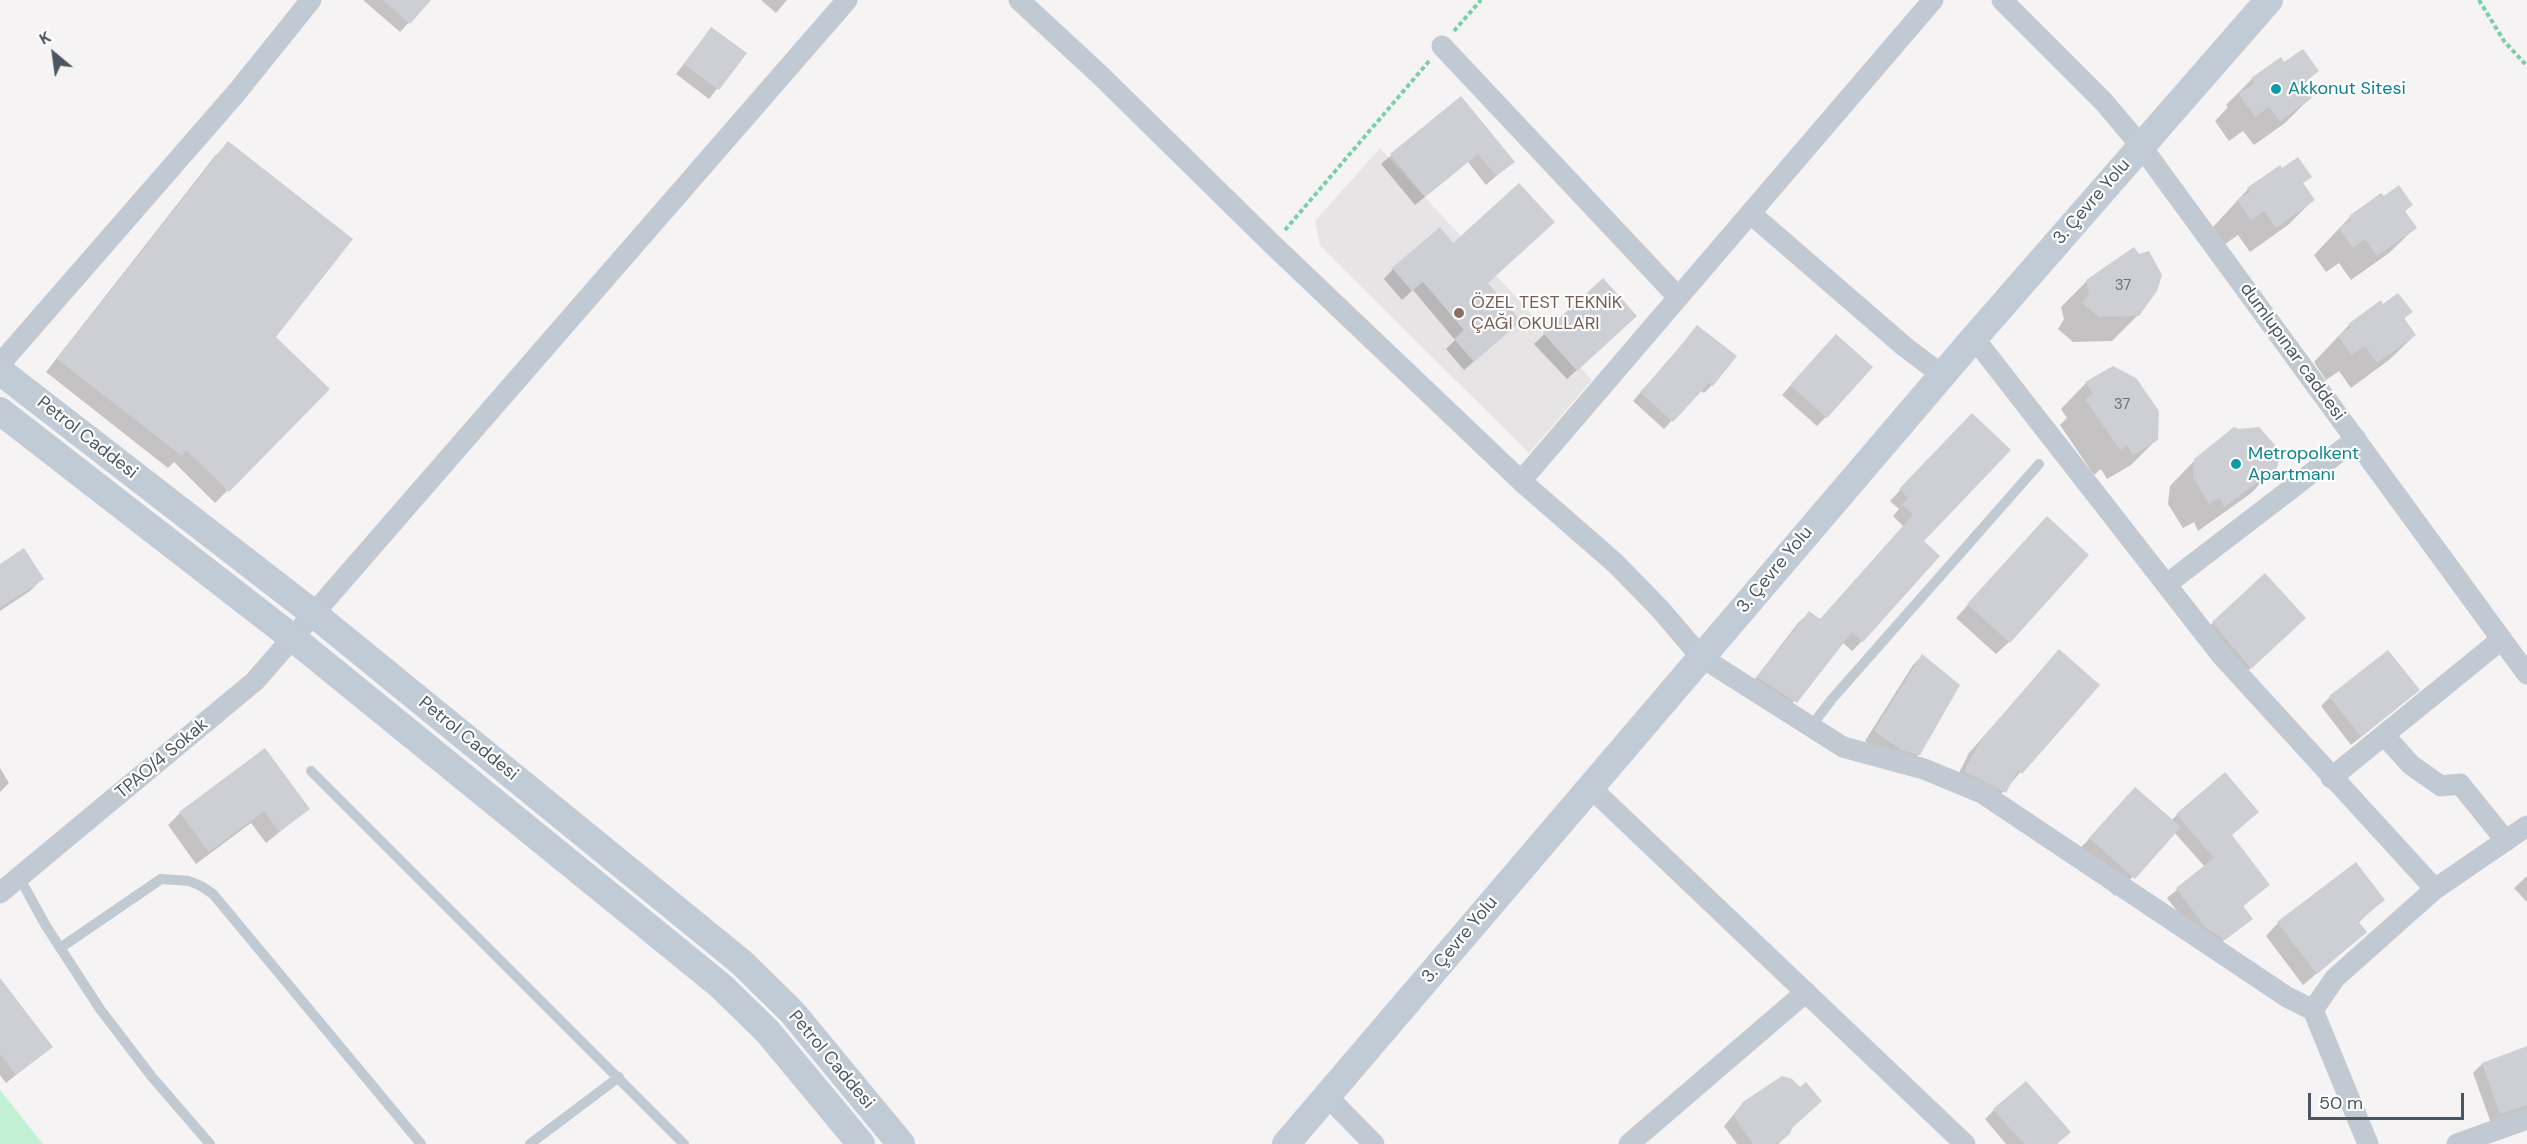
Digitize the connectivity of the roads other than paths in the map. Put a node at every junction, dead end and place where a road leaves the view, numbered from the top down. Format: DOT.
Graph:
graph roads {
  1 [pos="311,0"];
  2 [pos="847,0"];
  3 [pos="1019,0"];
  4 [pos="1933,0"];
  5 [pos="2002,0"];
  6 [pos="2269,0"];
  7 [pos="1442,46"];
  8 [pos="2141,146"];
  9 [pos="1750,213"];
  10 [pos="1678,297"];
  11 [pos="1974,338"];
  12 [pos="0,364"];
  13 [pos="0,371"];
  14 [pos="1942,375"];
  15 [pos="0,411"];
  16 [pos="2356,440"];
  17 [pos="2039,464"];
  18 [pos="1521,481"];
  19 [pos="2167,584"];
  20 [pos="314,614"];
  21 [pos="294,639"];
  22 [pos="2502,639"];
  23 [pos="1701,657"];
  24 [pos="2527,674"];
  25 [pos="1812,728"];
  26 [pos="2384,735"];
  27 [pos="311,771"];
  28 [pos="2331,778"];
  29 [pos="1590,787"];
  30 [pos="2527,826"];
  31 [pos="2505,841"];
  32 [pos="19,877"];
  33 [pos="2435,889"];
  34 [pos="0,893"];
  35 [pos="60,948"];
  36 [pos="1806,992"];
  37 [pos="2313,1010"];
  38 [pos="619,1077"];
  39 [pos="1327,1096"];
  40 [pos="2527,1119"];
  41 [pos="210,1144"];
  42 [pos="421,1144"];
  43 [pos="530,1144"];
  44 [pos="684,1144"];
  45 [pos="861,1144"];
  46 [pos="901,1144"];
  47 [pos="1286,1144"];
  48 [pos="1374,1144"];
  49 [pos="1629,1144"];
  50 [pos="1965,1144"];
  51 [pos="2368,1144"];
  52 [pos="2457,1144"];
  1 -- 12 [label="street"];
  2 -- 20 [label="street, TPAO/4 Sokak"];
  3 -- 18 [label="street"];
  4 -- 9 [label="street"];
  5 -- 8 [label="street, dumlupınar caddesi"];
  6 -- 8 [label="main road, 3. Çevre Yolu"];
  7 -- 10 [label="street"];
  8 -- 11 [label="main road, 3. Çevre Yolu"];
  8 -- 16 [label="street, dumlupınar caddesi"];
  9 -- 10 [label="street"];
  9 -- 14 [label="street"];
  10 -- 18 [label="street"];
  11 -- 14 [label="main road, 3. Çevre Yolu"];
  11 -- 19 [label="street"];
  13 -- 20 [label="main road, Petrol Caddesi"];
  14 -- 23 [label="main road, 3. Çevre Yolu"];
  15 -- 21 [label="main road, Petrol Caddesi"];
  16 -- 19 [label="street"];
  16 -- 22 [label="street, dumlupınar caddesi"];
  17 -- 25 [label="lane"];
  18 -- 23 [label="street"];
  19 -- 28 [label="street"];
  20 -- 21 [label="street, TPAO/4 Sokak"];
  20 -- 46 [label="main road, Petrol Caddesi"];
  21 -- 32 [label="street, TPAO/4 Sokak"];
  21 -- 45 [label="main road, Petrol Caddesi"];
  22 -- 24 [label="street, dumlupınar caddesi"];
  22 -- 26 [label="street"];
  23 -- 25 [label="street"];
  23 -- 29 [label="main road, 3. Çevre Yolu"];
  25 -- 37 [label="street"];
  26 -- 28 [label="street"];
  26 -- 31 [label="street"];
  27 -- 38 [label="lane"];
  28 -- 33 [label="street"];
  29 -- 36 [label="street"];
  29 -- 39 [label="main road, 3. Çevre Yolu"];
  30 -- 31 [label="street"];
  31 -- 33 [label="street"];
  32 -- 34 [label="street, TPAO/4 Sokak"];
  32 -- 35 [label="lane"];
  33 -- 37 [label="street"];
  35 -- 41 [label="lane"];
  35 -- 42 [label="lane"];
  36 -- 49 [label="street"];
  36 -- 50 [label="street"];
  37 -- 51 [label="street"];
  38 -- 43 [label="lane"];
  38 -- 44 [label="lane"];
  39 -- 47 [label="main road, 3. Çevre Yolu"];
  39 -- 48 [label="street"];
  40 -- 52 [label="street"];
}
